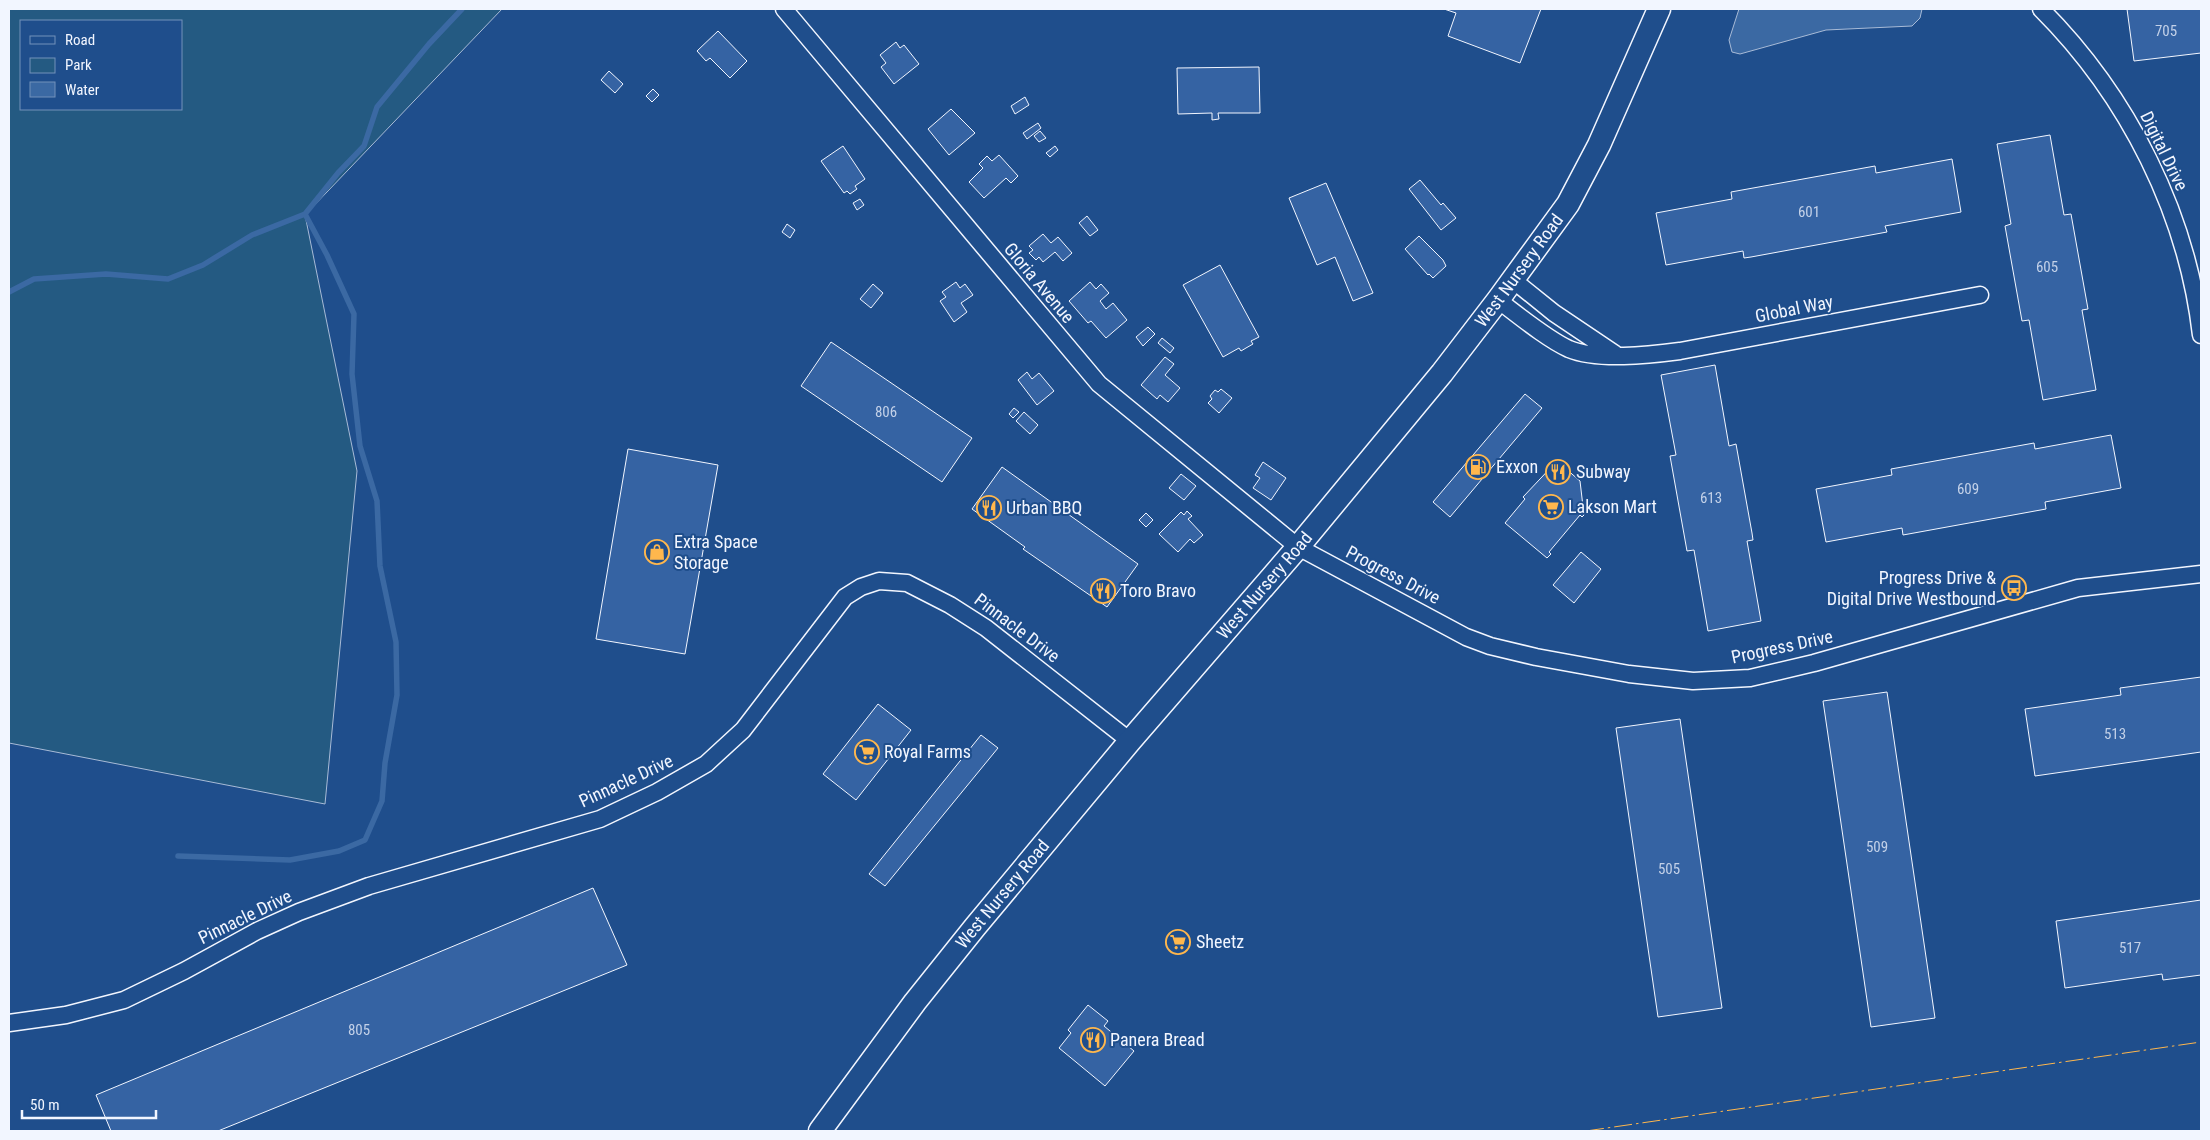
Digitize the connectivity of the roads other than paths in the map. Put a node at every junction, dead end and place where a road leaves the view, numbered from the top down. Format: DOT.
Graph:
graph roads {
  1 [pos="784,9"];
  2 [pos="1659,9"];
  3 [pos="2041,9"];
  4 [pos="1513,280"];
  5 [pos="1980,295"];
  6 [pos="1498,300"];
  7 [pos="2201,335"];
  8 [pos="1615,354"];
  9 [pos="1298,547"];
  10 [pos="2201,574"];
  11 [pos="1130,741"];
  12 [pos="9,1023"];
  13 [pos="820,1131"];
  1 -- 9 [label="street, Gloria Avenue"];
  2 -- 4 [label="main road, West Nursery Road"];
  3 -- 7 [label="street, Digital Drive"];
  4 -- 6 [label="main road, West Nursery Road"];
  4 -- 8 [label="street"];
  5 -- 8 [label="street, Global Way"];
  6 -- 8 [label="street, Global Way"];
  6 -- 9 [label="main road, West Nursery Road"];
  9 -- 10 [label="street, Progress Drive"];
  9 -- 11 [label="main road, West Nursery Road"];
  11 -- 12 [label="street, Pinnacle Drive"];
  11 -- 13 [label="main road, West Nursery Road"];
}
